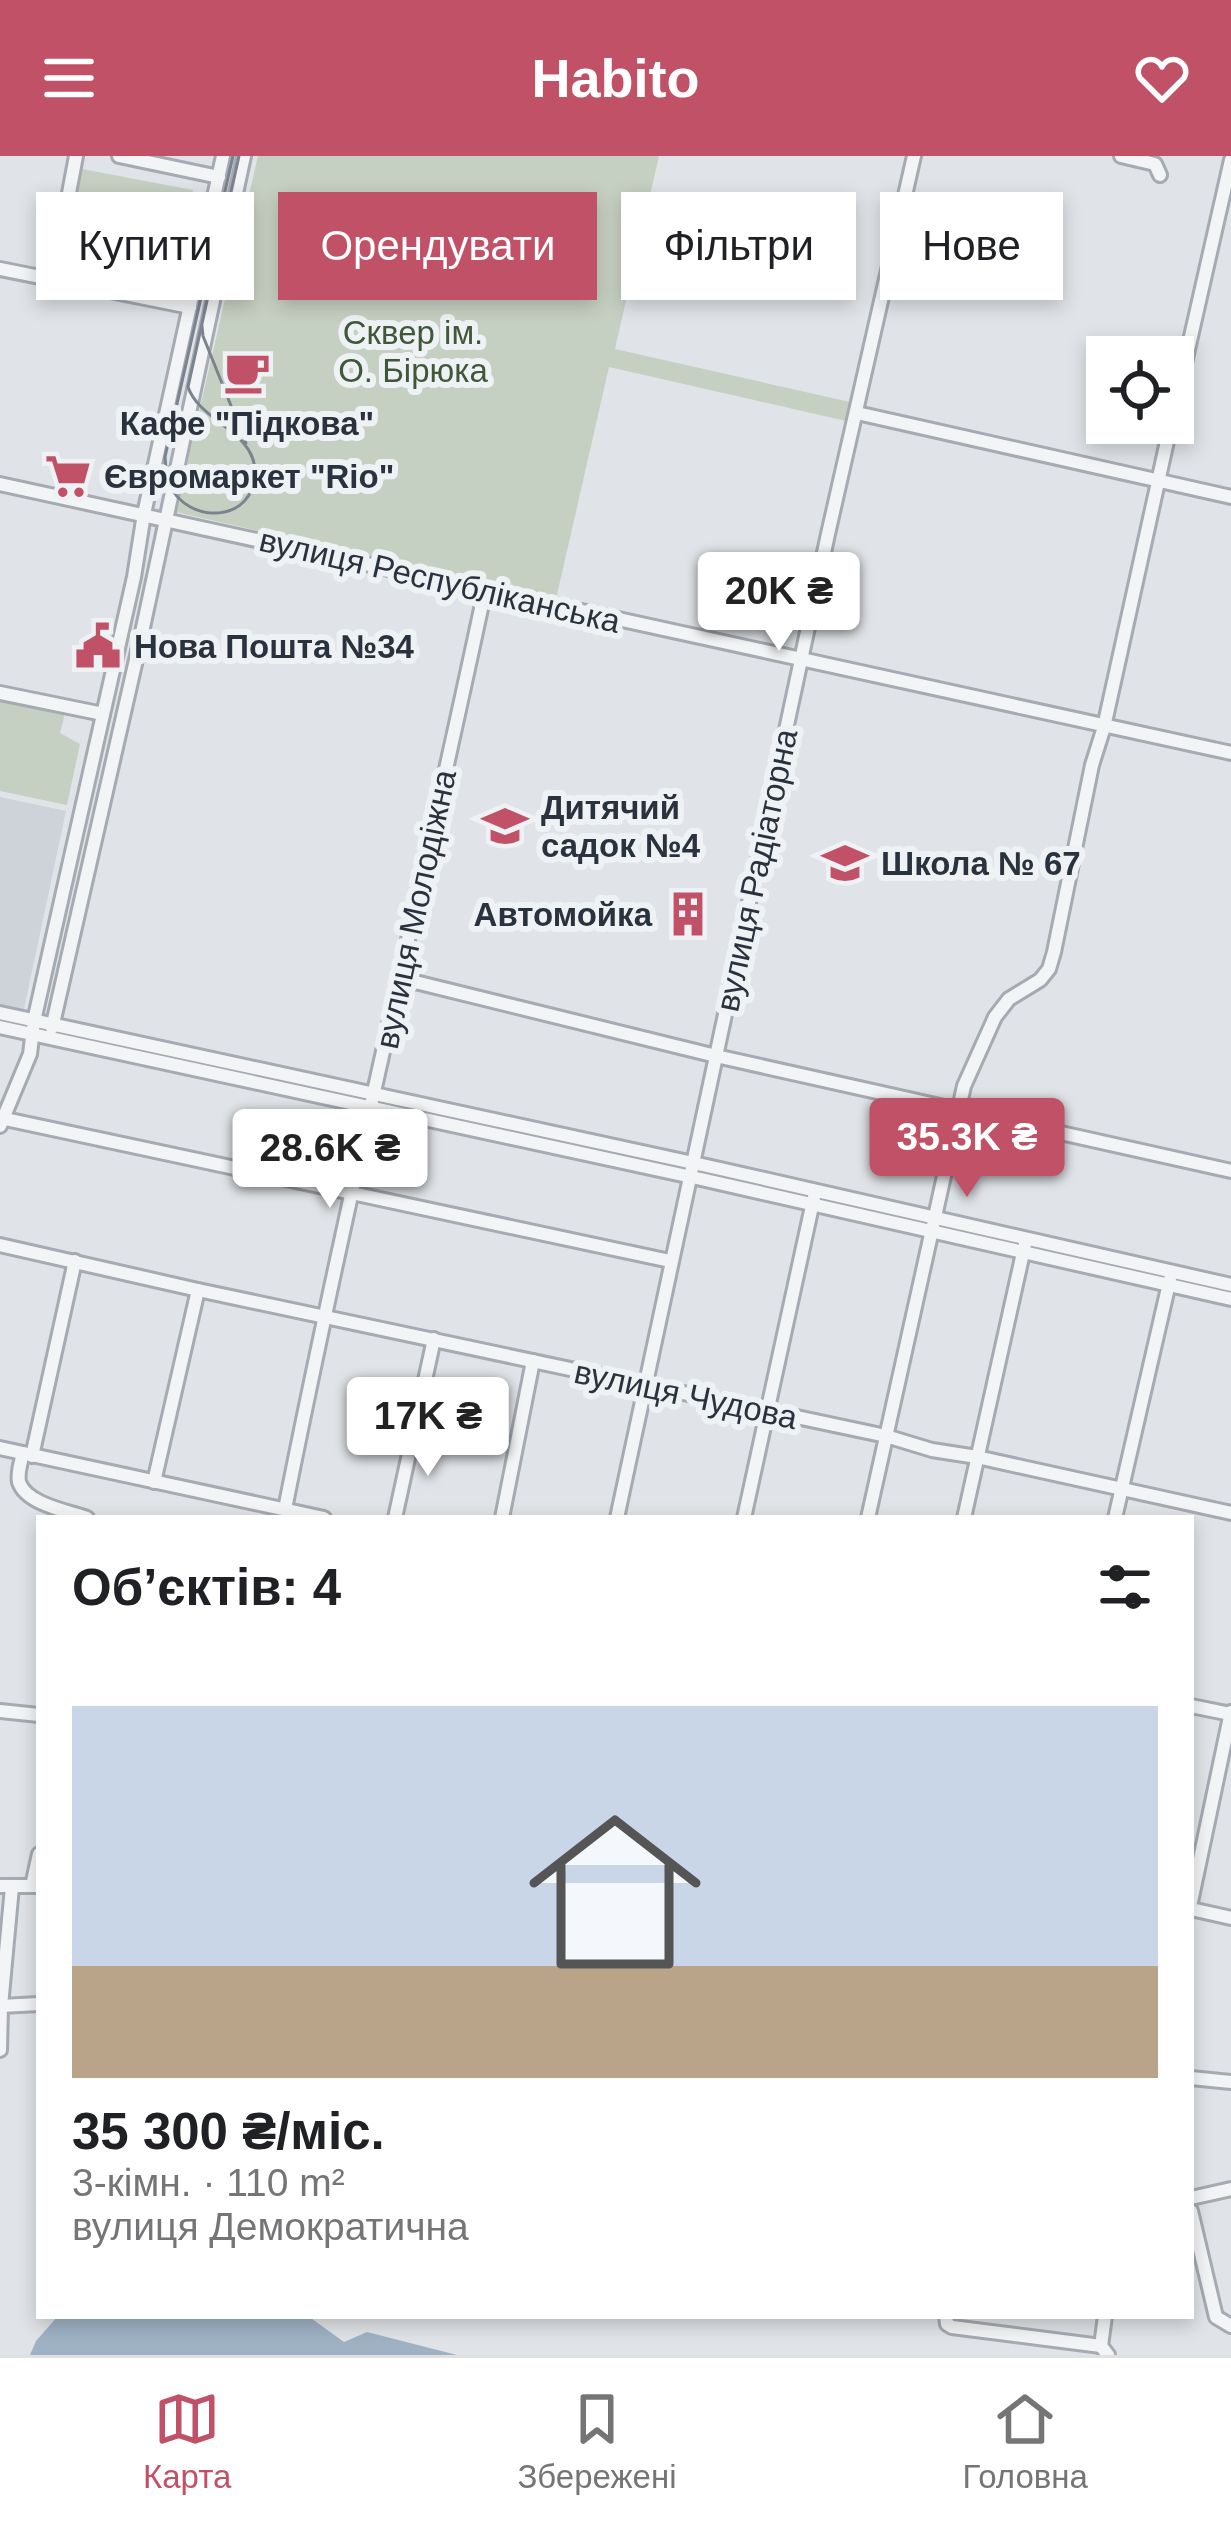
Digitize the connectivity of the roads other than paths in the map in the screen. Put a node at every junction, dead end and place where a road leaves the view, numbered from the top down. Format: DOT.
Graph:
graph roads {
  1 [pos="76,156"];
  2 [pos="119,156"];
  3 [pos="223,156"];
  4 [pos="244,156"];
  5 [pos="914,156"];
  6 [pos="1121,156"];
  7 [pos="1231,160"];
  8 [pos="1160,175"];
  9 [pos="219,177"];
  10 [pos="69,192"];
  11 [pos="0,269"];
  12 [pos="36,275"];
  13 [pos="157,300"];
  14 [pos="190,307"];
  15 [pos="1191,336"];
  16 [pos="857,413"];
  17 [pos="1166,444"];
  18 [pos="1158,481"];
  19 [pos="0,484"];
  20 [pos="1231,497"];
  21 [pos="144,514"];
  22 [pos="164,518"];
  23 [pos="485,590"];
  24 [pos="802,661"];
  25 [pos="0,693"];
  26 [pos="103,715"];
  27 [pos="1104,727"];
  28 [pos="1231,753"];
  29 [pos="399,978"];
  30 [pos="0,1013"];
  31 [pos="0,1027"];
  32 [pos="33,1027"];
  33 [pos="51,1031"];
  34 [pos="30,1054"];
  35 [pos="716,1056"];
  36 [pos="373,1101"];
  37 [pos="958,1111"];
  38 [pos="1,1121"];
  39 [pos="690,1169"];
  40 [pos="1231,1171"];
  41 [pos="354,1191"];
  42 [pos="813,1197"];
  43 [pos="934,1224"];
  44 [pos="0,1245"];
  45 [pos="1025,1245"];
  46 [pos="75,1261"];
  47 [pos="670,1261"];
  48 [pos="1171,1278"];
  49 [pos="1231,1285"];
  50 [pos="198,1290"];
  51 [pos="1231,1299"];
  52 [pos="324,1316"];
  53 [pos="434,1339"];
  54 [pos="533,1361"];
  55 [pos="646,1385"];
  56 [pos="767,1411"];
  57 [pos="886,1436"];
  58 [pos="0,1448"];
  59 [pos="28,1454"];
  60 [pos="977,1457"];
  61 [pos="154,1482"];
  62 [pos="1122,1490"];
  63 [pos="285,1509"];
  64 [pos="1231,1514"];
  65 [pos="79,1515"];
  66 [pos="311,1515"];
  67 [pos="396,1515"];
  68 [pos="503,1515"];
  69 [pos="617,1515"];
  70 [pos="745,1515"];
  71 [pos="869,1515"];
  72 [pos="965,1515"];
  73 [pos="1116,1515"];
  74 [pos="1194,1707"];
  75 [pos="0,1711"];
  76 [pos="1231,1714"];
  77 [pos="36,1715"];
  78 [pos="6,1886"];
  79 [pos="36,1886"];
  80 [pos="1194,1892"];
  81 [pos="1194,1907"];
  82 [pos="1231,1918"];
  83 [pos="36,2004"];
  84 [pos="1,2006"];
  85 [pos="0,2050"];
  86 [pos="1194,2078"];
  87 [pos="1231,2082"];
  88 [pos="1231,2188"];
  89 [pos="1194,2197"];
  90 [pos="1194,2224"];
  91 [pos="946,2319"];
  92 [pos="1106,2319"];
  93 [pos="1231,2326"];
  94 [pos="1104,2351"];
  1 -- 10 [label="street"];
  2 -- 9 [label="street"];
  3 -- 9 [label="street"];
  4 -- 22 [label="street"];
  5 -- 16 [label="street, вулиця Радіаторна"];
  6 -- 8 [label="street"];
  7 -- 15 [label="street"];
  9 -- 14 [label="street"];
  11 -- 12 [label="street"];
  13 -- 14 [label="street"];
  14 -- 21 [label="street"];
  16 -- 18 [label="street"];
  16 -- 24 [label="street, вулиця Радіаторна"];
  17 -- 18 [label="street"];
  18 -- 20 [label="street"];
  18 -- 27 [label="street"];
  19 -- 21 [label="street, вулиця Республіканська"];
  21 -- 22 [label="street, вулиця Республіканська"];
  21 -- 26 [label="street"];
  22 -- 23 [label="street, вулиця Республіканська"];
  22 -- 33 [label="street"];
  23 -- 24 [label="street, вулиця Республіканська"];
  23 -- 29 [label="street, вулиця Молодіжна"];
  24 -- 27 [label="street, вулиця Республіканська"];
  24 -- 35 [label="street, вулиця Радіаторна"];
  25 -- 26 [label="street"];
  26 -- 32 [label="street"];
  27 -- 28 [label="street, вулиця Республіканська"];
  27 -- 37 [label="street"];
  29 -- 35 [label="street"];
  29 -- 36 [label="street, вулиця Молодіжна"];
  30 -- 32 [label="street"];
  31 -- 32 [label="street"];
  32 -- 33 [label="street"];
  32 -- 34 [label="street"];
  33 -- 34 [label="street"];
  33 -- 36 [label="street"];
  34 -- 38 [label="street"];
  35 -- 37 [label="street"];
  35 -- 39 [label="street, вулиця Радіаторна"];
  36 -- 39 [label="street"];
  36 -- 41 [label="street, вулиця Молодіжна"];
  37 -- 40 [label="street"];
  37 -- 43 [label="street"];
  38 -- 41 [label="street"];
  39 -- 42 [label="street"];
  39 -- 47 [label="street, вулиця Радіаторна"];
  41 -- 47 [label="street"];
  41 -- 52 [label="street, вулиця Молодіжна"];
  42 -- 43 [label="street"];
  42 -- 56 [label="street"];
  43 -- 45 [label="street"];
  43 -- 57 [label="street"];
  44 -- 46 [label="street, вулиця Чудова"];
  45 -- 48 [label="street"];
  45 -- 60 [label="street"];
  46 -- 50 [label="street, вулиця Чудова"];
  46 -- 59 [label="street"];
  47 -- 55 [label="street, вулиця Радіаторна"];
  48 -- 49 [label="street"];
  48 -- 51 [label="street"];
  48 -- 62 [label="street"];
  50 -- 52 [label="street, вулиця Чудова"];
  50 -- 61 [label="street"];
  52 -- 53 [label="street, вулиця Чудова"];
  52 -- 63 [label="street, вулиця Молодіжна"];
  53 -- 54 [label="street, вулиця Чудова"];
  53 -- 67 [label="street"];
  54 -- 55 [label="street, вулиця Чудова"];
  54 -- 68 [label="street"];
  55 -- 56 [label="street, вулиця Чудова"];
  55 -- 69 [label="street, вулиця Радіаторна"];
  56 -- 57 [label="street, вулиця Чудова"];
  56 -- 70 [label="street"];
  57 -- 60 [label="street, вулиця Чудова"];
  57 -- 71 [label="street"];
  58 -- 59 [label="street"];
  59 -- 61 [label="street"];
  59 -- 65 [label="street"];
  60 -- 62 [label="street, вулиця Чудова"];
  60 -- 72 [label="street"];
  61 -- 63 [label="street"];
  62 -- 64 [label="street, вулиця Чудова"];
  62 -- 73 [label="street"];
  63 -- 66 [label="street"];
  74 -- 76 [label="street"];
  75 -- 77 [label="street"];
  76 -- 80 [label="street"];
  78 -- 79 [label="street"];
  78 -- 84 [label="street"];
  81 -- 82 [label="street"];
  83 -- 84 [label="street"];
  84 -- 85 [label="street"];
  86 -- 87 [label="street"];
  88 -- 89 [label="street"];
  90 -- 93 [label="street"];
  91 -- 94 [label="street"];
  92 -- 94 [label="street"];
}
